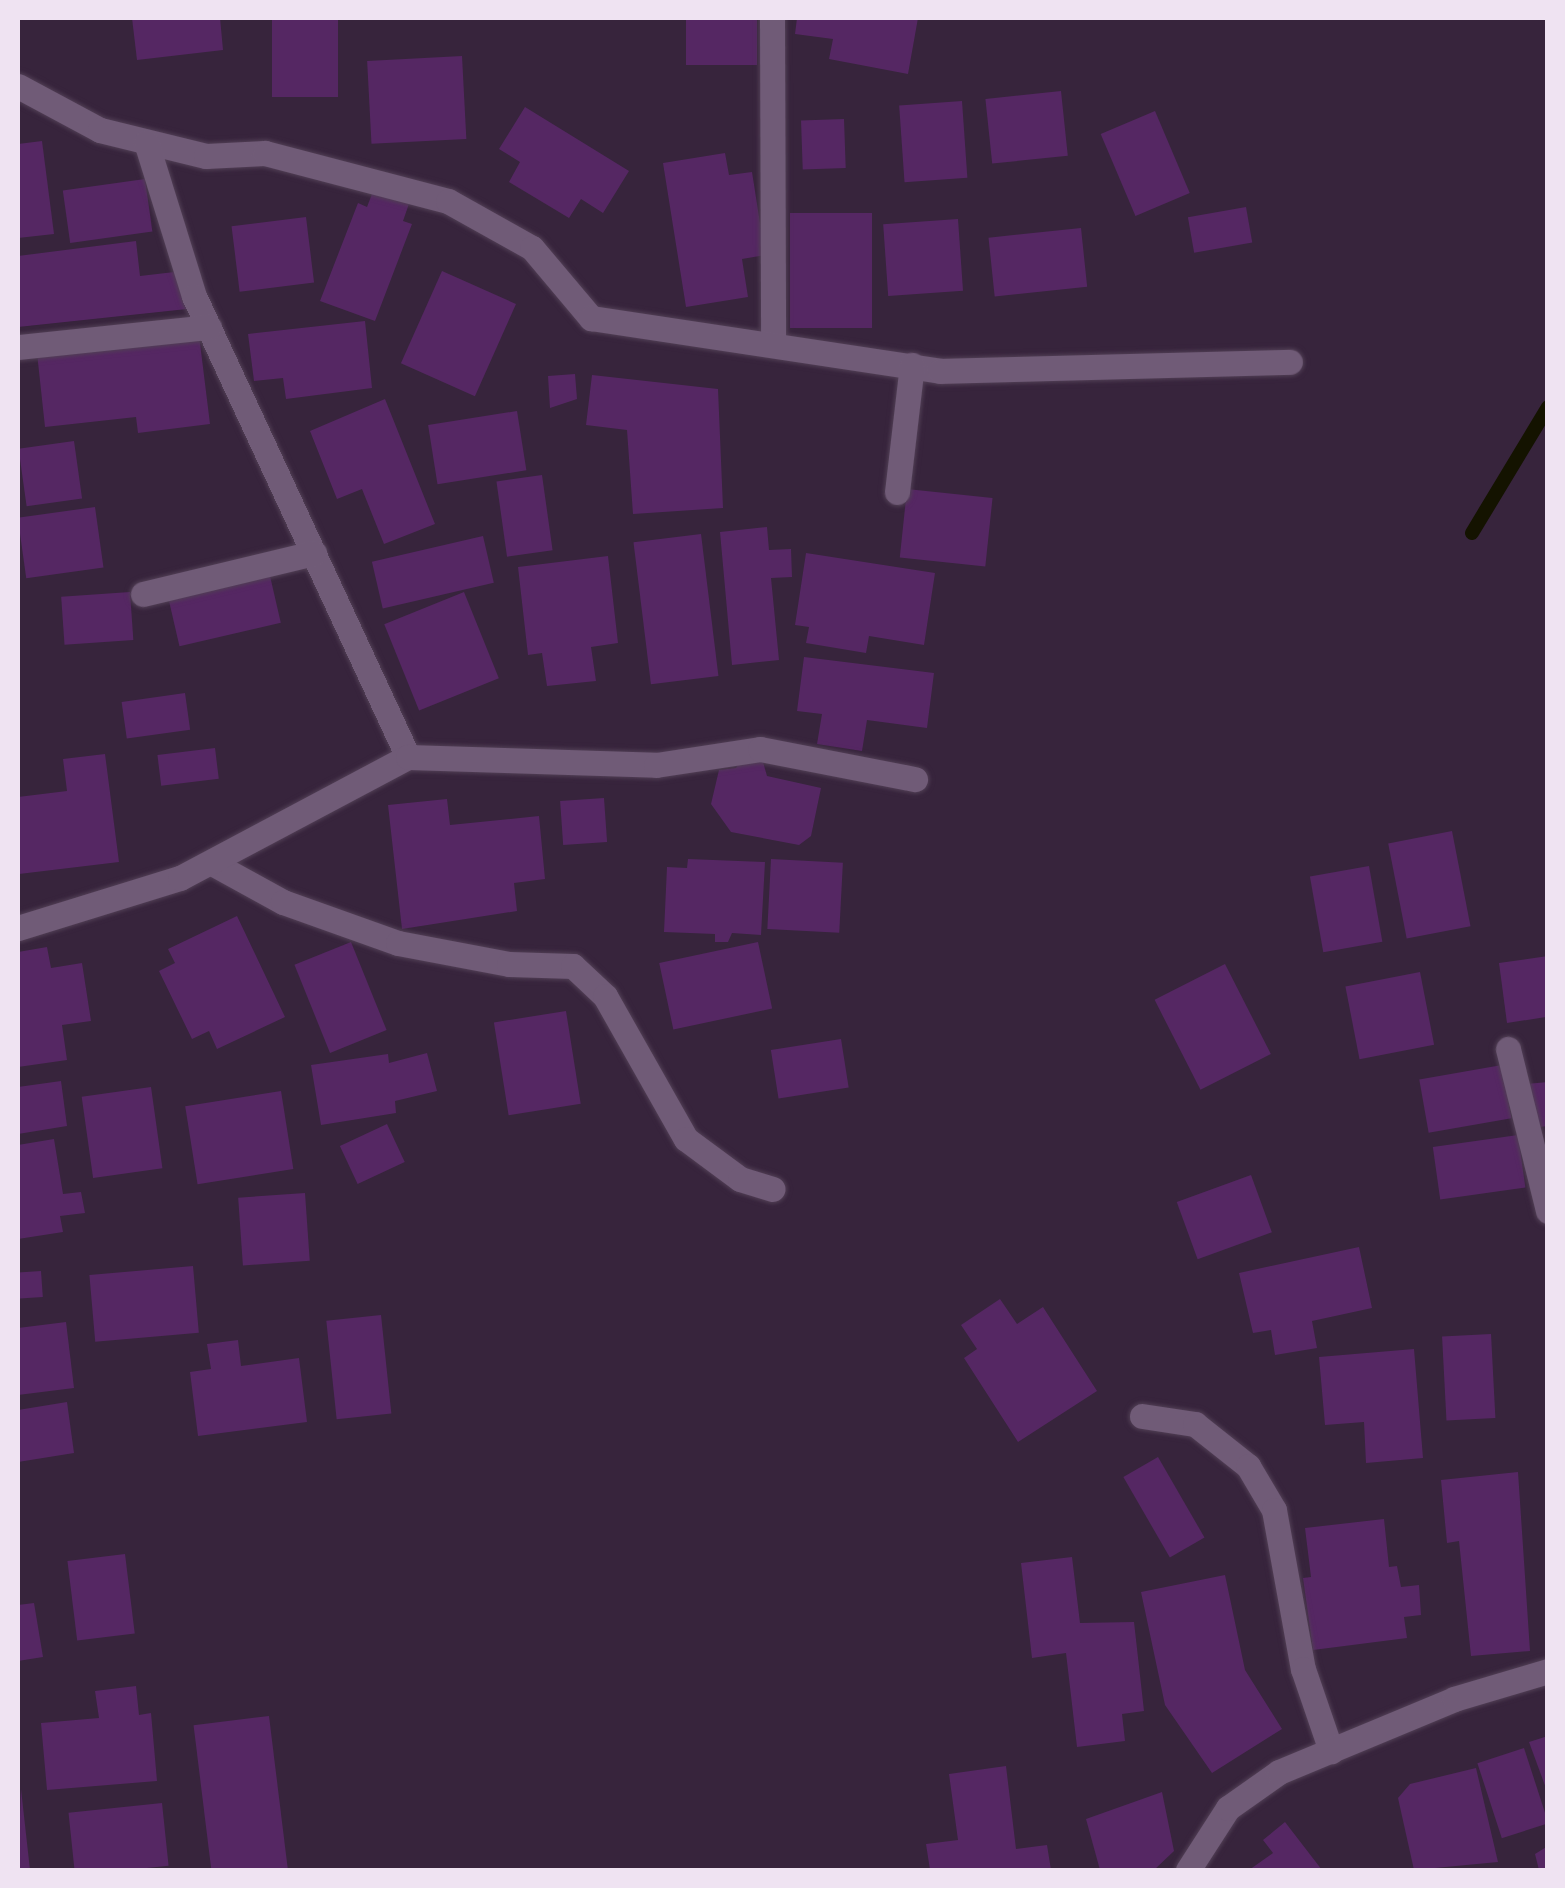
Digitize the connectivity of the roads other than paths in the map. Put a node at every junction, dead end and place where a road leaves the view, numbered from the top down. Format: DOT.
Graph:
graph roads {
  1 [pos="772,18"];
  2 [pos="18,86"];
  3 [pos="146,142"];
  4 [pos="209,327"];
  5 [pos="773,344"];
  6 [pos="18,346"];
  7 [pos="1290,362"];
  8 [pos="912,365"];
  9 [pos="897,492"];
  10 [pos="314,553"];
  11 [pos="143,594"];
  12 [pos="408,757"];
  13 [pos="915,778"];
  14 [pos="212,862"];
  15 [pos="18,928"];
  16 [pos="1508,1049"];
  17 [pos="772,1189"];
  18 [pos="1548,1212"];
  19 [pos="1142,1416"];
  20 [pos="1548,1671"];
  21 [pos="1331,1750"];
  22 [pos="1188,1870"];
  1 -- 5 [label="street"];
  2 -- 3 [label="street"];
  3 -- 4 [label="street"];
  3 -- 5 [label="street"];
  4 -- 6 [label="street"];
  4 -- 10 [label="street"];
  5 -- 8 [label="street"];
  7 -- 8 [label="street"];
  8 -- 9 [label="street"];
  10 -- 11 [label="street"];
  10 -- 12 [label="street"];
  12 -- 13 [label="street"];
  12 -- 14 [label="street"];
  14 -- 15 [label="street"];
  14 -- 17 [label="street"];
  16 -- 18 [label="street"];
  19 -- 21 [label="street"];
  20 -- 21 [label="street"];
  21 -- 22 [label="street"];
}
